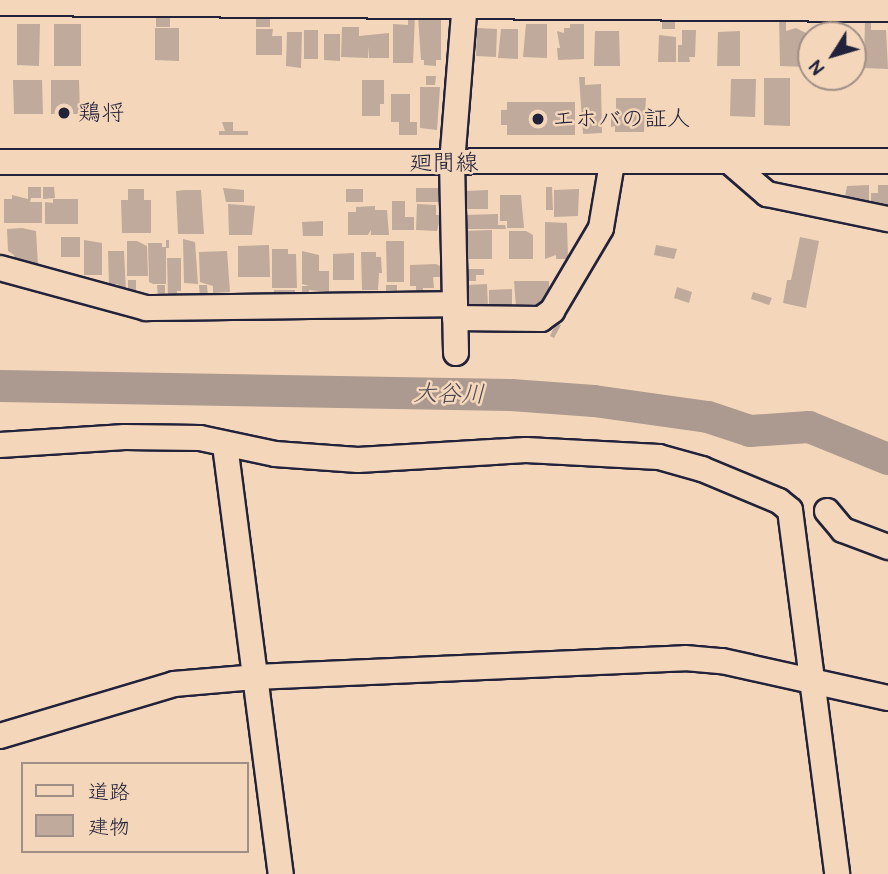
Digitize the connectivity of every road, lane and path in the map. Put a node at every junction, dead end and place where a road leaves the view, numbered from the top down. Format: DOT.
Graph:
graph roads {
  1 [pos="208,2"];
  2 [pos="0,3"];
  3 [pos="465,3"];
  4 [pos="888,9"];
  5 [pos="888,161"];
  6 [pos="0,162"];
  7 [pos="452,163"];
  8 [pos="612,163"];
  9 [pos="731,163"];
  10 [pos="888,219"];
  11 [pos="0,268"];
  12 [pos="455,311"];
  13 [pos="456,352"];
  14 [pos="0,445"];
  15 [pos="225,445"];
  16 [pos="827,511"];
  17 [pos="888,547"];
  18 [pos="255,677"];
  19 [pos="812,680"];
  20 [pos="888,698"];
  21 [pos="0,737"];
  22 [pos="281,874"];
  23 [pos="838,874"];
  1 -- 2 [label="street"];
  1 -- 3 [label="street"];
  3 -- 4 [label="street"];
  3 -- 7 [label="street"];
  5 -- 9 [label="street, 廻間線"];
  6 -- 7 [label="street, 廻間線"];
  7 -- 8 [label="street, 廻間線"];
  7 -- 12 [label="street"];
  8 -- 9 [label="street, 廻間線"];
  8 -- 12 [label="street"];
  9 -- 10 [label="street"];
  11 -- 12 [label="street"];
  12 -- 13 [label="street"];
  14 -- 15 [label="street"];
  15 -- 18 [label="street"];
  15 -- 19 [label="street"];
  16 -- 17 [label="street"];
  18 -- 19 [label="street"];
  18 -- 21 [label="street"];
  18 -- 22 [label="street"];
  19 -- 20 [label="street"];
  19 -- 23 [label="street"];
}
